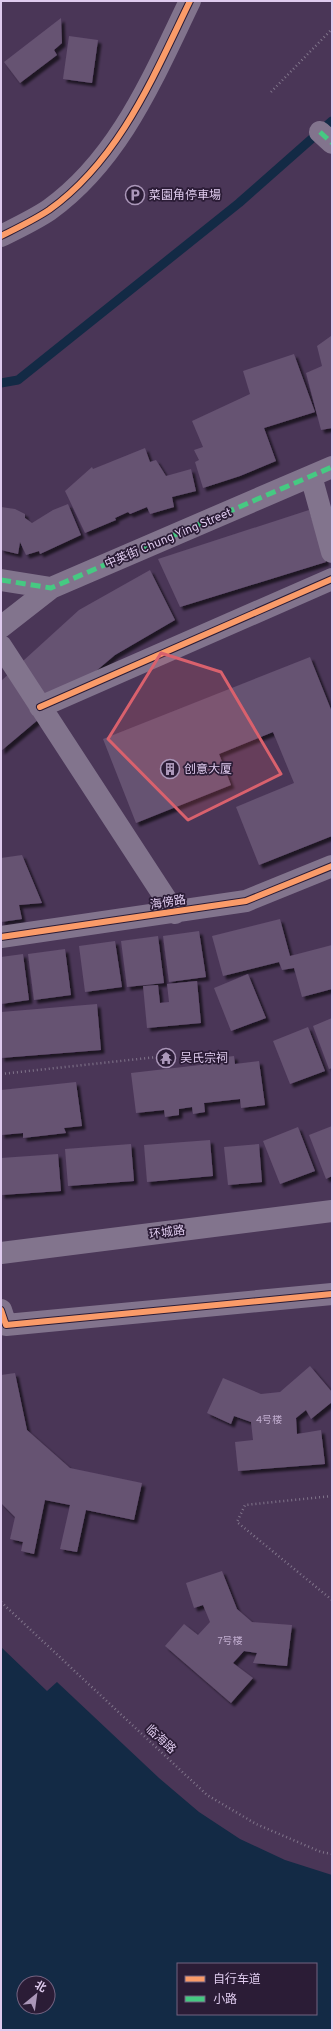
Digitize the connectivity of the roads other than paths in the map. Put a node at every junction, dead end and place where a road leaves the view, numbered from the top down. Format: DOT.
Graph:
graph roads {
  1 [pos="190,1"];
  2 [pos="1,236"];
  3 [pos="332,467"];
  4 [pos="311,476"];
  5 [pos="332,552"];
  6 [pos="332,579"];
  7 [pos="1,580"];
  8 [pos="51,588"];
  9 [pos="1,627"];
  10 [pos="1,646"];
  11 [pos="40,707"];
  12 [pos="332,866"];
  13 [pos="175,913"];
  14 [pos="1,937"];
  15 [pos="332,1211"];
  16 [pos="1,1253"];
  17 [pos="332,1294"];
  18 [pos="3,1323"];
  1 -- 2 [label="street"];
  3 -- 4 [label="street, 中英街 Chung Ying Street"];
  4 -- 5 [label="street"];
  4 -- 8 [label="street, 中英街 Chung Ying Street"];
  6 -- 11 [label="street"];
  7 -- 8 [label="street"];
  8 -- 9 [label="street, 中英街 Chung Ying Street"];
  10 -- 11 [label="street"];
  11 -- 13 [label="street"];
  12 -- 13 [label="street, 海傍路"];
  13 -- 14 [label="street, 海傍路"];
  15 -- 16 [label="street, 环城路"];
  17 -- 18 [label="street"];
}
